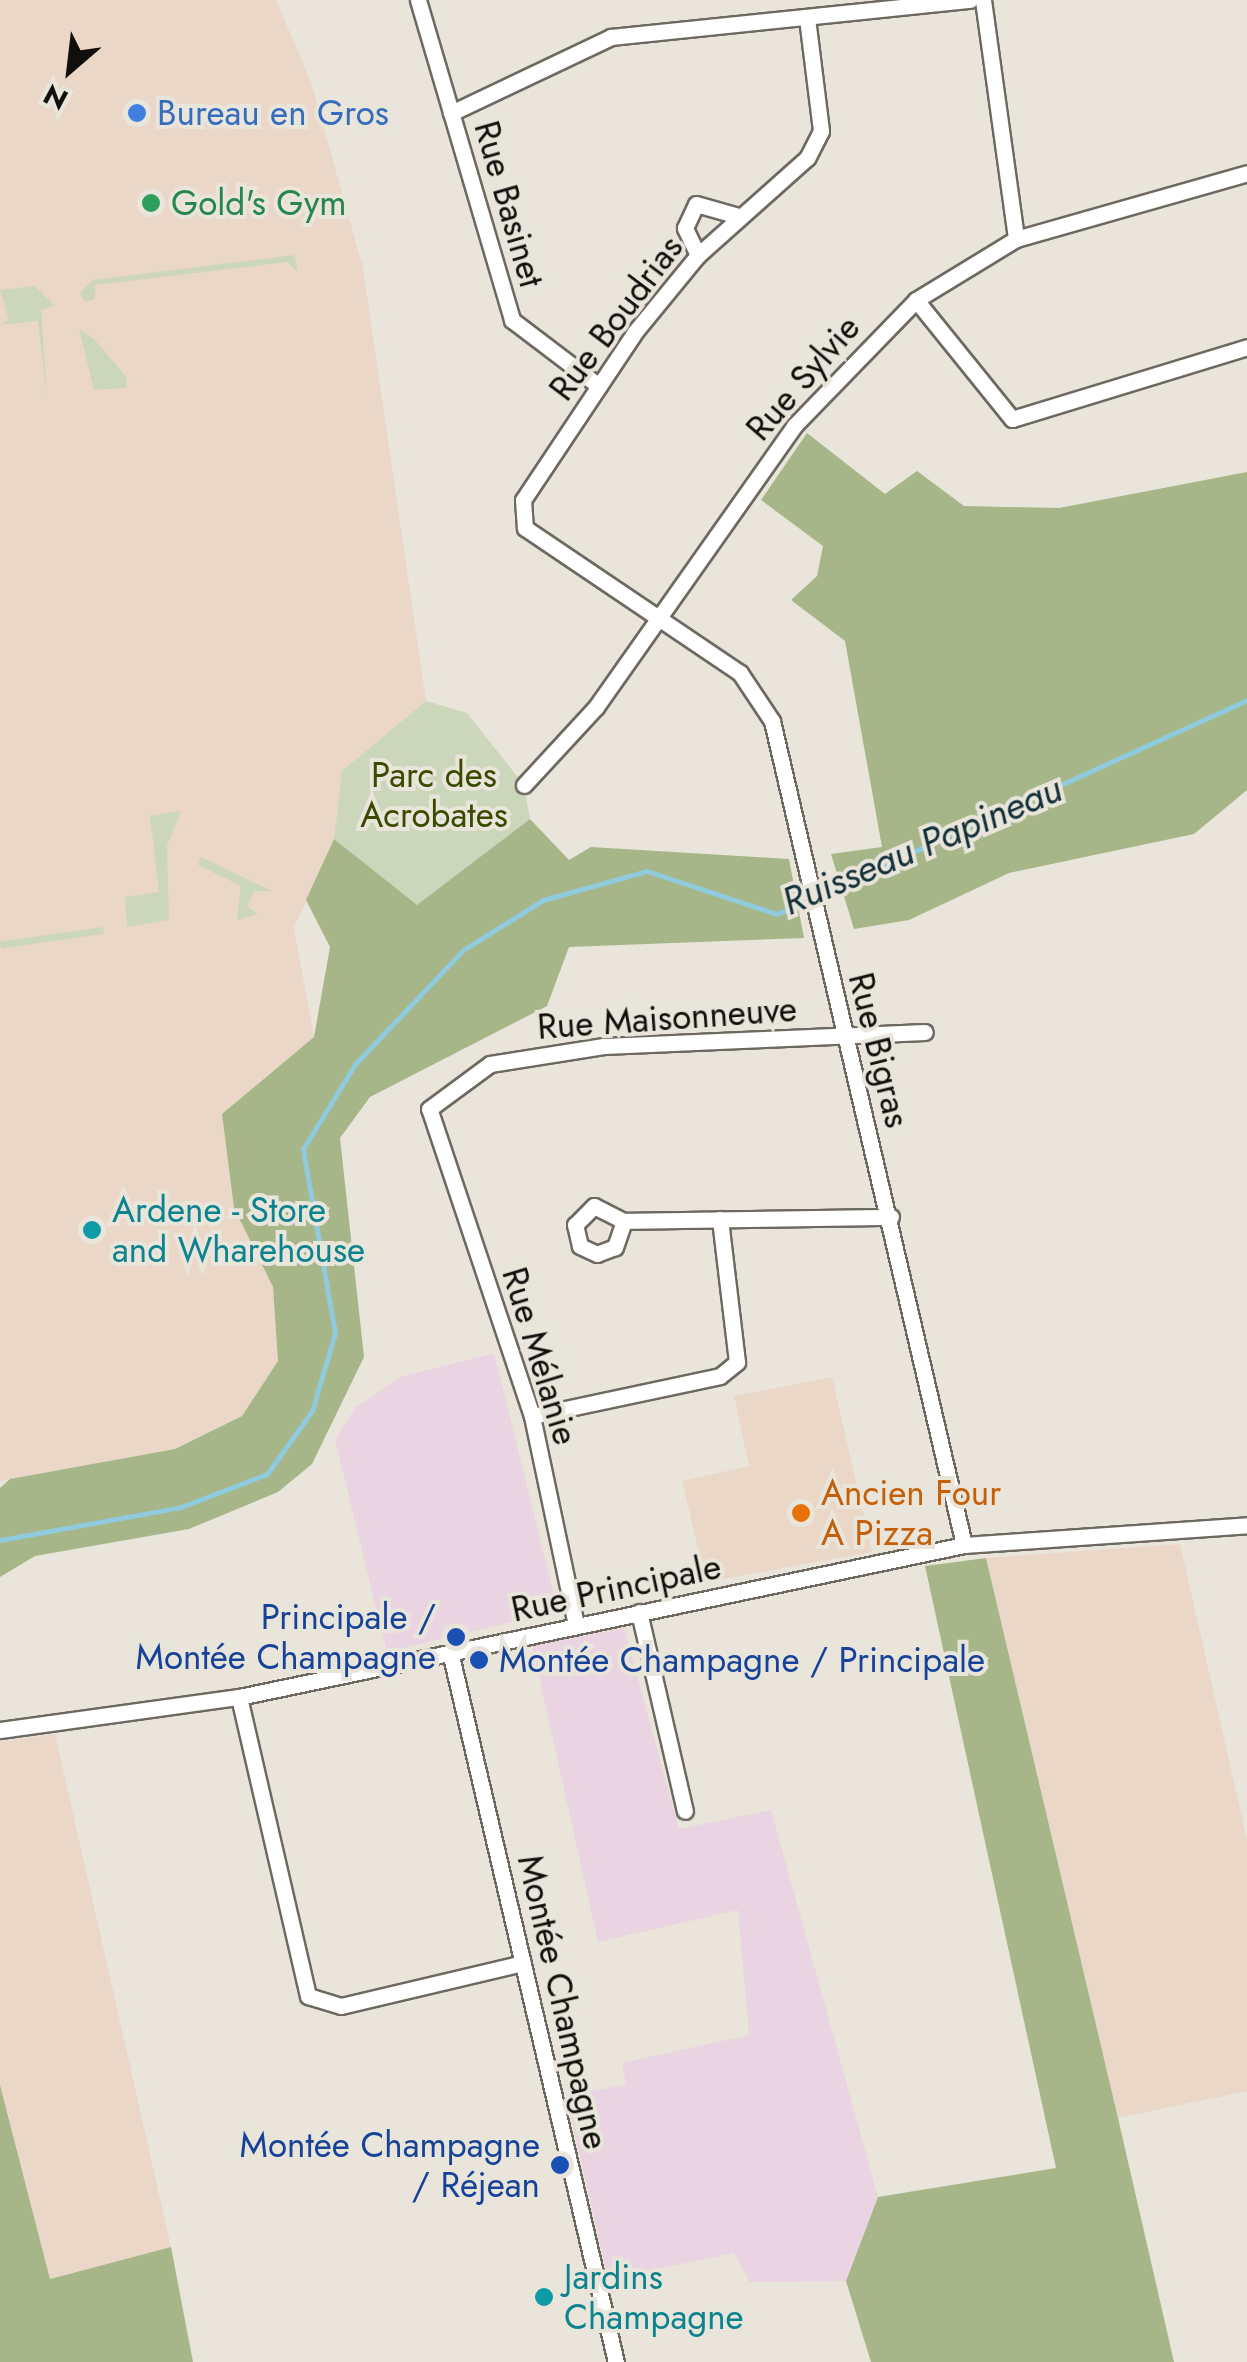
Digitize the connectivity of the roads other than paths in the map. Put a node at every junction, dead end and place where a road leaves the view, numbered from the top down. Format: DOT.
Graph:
graph roads {
  1 [pos="418,0"];
  2 [pos="970,0"];
  3 [pos="983,0"];
  4 [pos="807,18"];
  5 [pos="451,113"];
  6 [pos="1247,172"];
  7 [pos="738,216"];
  8 [pos="1016,239"];
  9 [pos="698,255"];
  10 [pos="916,300"];
  11 [pos="1247,347"];
  12 [pos="599,386"];
  13 [pos="657,620"];
  14 [pos="524,785"];
  15 [pos="926,1032"];
  16 [pos="842,1036"];
  17 [pos="429,1109"];
  18 [pos="892,1217"];
  19 [pos="720,1218"];
  20 [pos="624,1220"];
  21 [pos="532,1416"];
  22 [pos="1247,1526"];
  23 [pos="964,1545"];
  24 [pos="639,1612"];
  25 [pos="576,1625"];
  26 [pos="451,1656"];
  27 [pos="239,1698"];
  28 [pos="0,1730"];
  29 [pos="685,1812"];
  30 [pos="523,1963"];
  31 [pos="616,2362"];
  1 -- 5 [label="street, Rue Basinet"];
  2 -- 4 [label="street"];
  3 -- 8 [label="street"];
  4 -- 5 [label="street"];
  4 -- 7 [label="street, Rue Boudrias"];
  5 -- 12 [label="street, Rue Basinet"];
  6 -- 8 [label="street, Rue Sylvie"];
  7 -- 9 [label="street, Rue Boudrias"];
  7 -- 9 [label="street"];
  8 -- 10 [label="street, Rue Sylvie"];
  9 -- 12 [label="street, Rue Boudrias"];
  10 -- 11 [label="street"];
  10 -- 13 [label="street, Rue Sylvie"];
  12 -- 13 [label="street, Rue Boudrias"];
  13 -- 14 [label="street, Rue Sylvie"];
  13 -- 16 [label="street, Rue Bigras"];
  15 -- 16 [label="street, Rue Maisonneuve"];
  16 -- 17 [label="street, Rue Maisonneuve"];
  16 -- 18 [label="street, Rue Bigras"];
  17 -- 21 [label="street, Rue Mélanie"];
  18 -- 19 [label="street"];
  18 -- 23 [label="street, Rue Bigras"];
  19 -- 20 [label="street"];
  19 -- 21 [label="street"];
  21 -- 25 [label="street, Rue Mélanie"];
  22 -- 23 [label="street, Rue Principale"];
  23 -- 24 [label="street, Rue Principale"];
  24 -- 25 [label="street, Rue Principale"];
  24 -- 29 [label="street"];
  25 -- 26 [label="street, Rue Principale"];
  26 -- 27 [label="street, Rue Principale"];
  26 -- 30 [label="street, Montée Champagne"];
  27 -- 28 [label="street, Rue Principale"];
  27 -- 30 [label="street"];
  30 -- 31 [label="street, Montée Champagne"];
}
